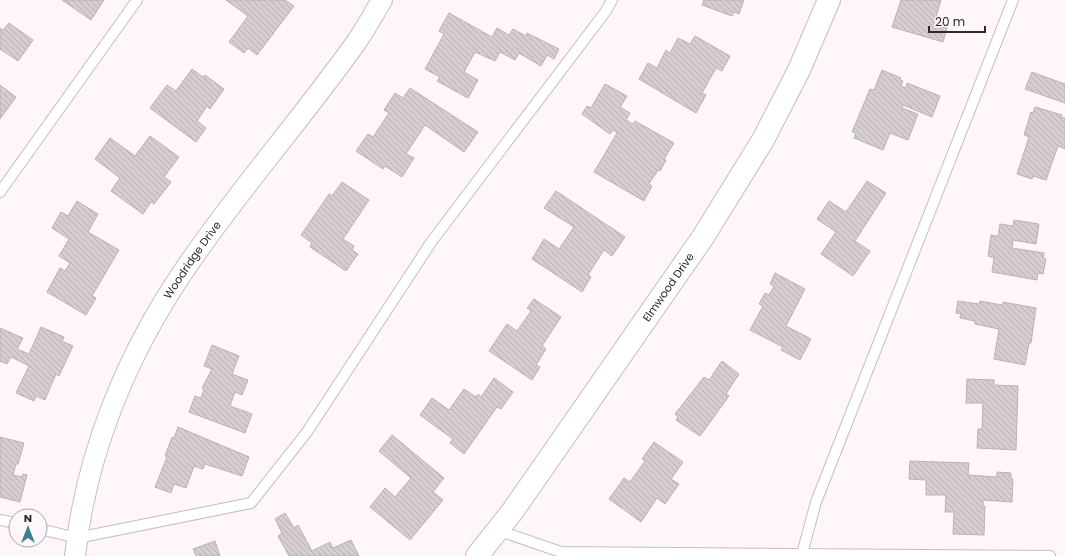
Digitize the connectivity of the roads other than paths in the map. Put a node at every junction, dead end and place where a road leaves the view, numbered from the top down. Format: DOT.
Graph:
graph roads {
  1 [pos="137,0"];
  2 [pos="382,0"];
  3 [pos="612,0"];
  4 [pos="830,0"];
  5 [pos="1013,0"];
  6 [pos="0,192"];
  7 [pos="497,530"];
  8 [pos="48,533"];
  9 [pos="76,547"];
  10 [pos="802,554"];
  11 [pos="477,556"];
  12 [pos="1050,556"];
  1 -- 6 [label="lane"];
  2 -- 9 [label="street, Woodridge Drive"];
  3 -- 9 [label="lane"];
  4 -- 7 [label="street, Elmwood Drive"];
  5 -- 10 [label="lane"];
  7 -- 10 [label="lane"];
  7 -- 11 [label="street, Elmwood Drive"];
  8 -- 9 [label="lane"];
  10 -- 12 [label="lane"];
}
